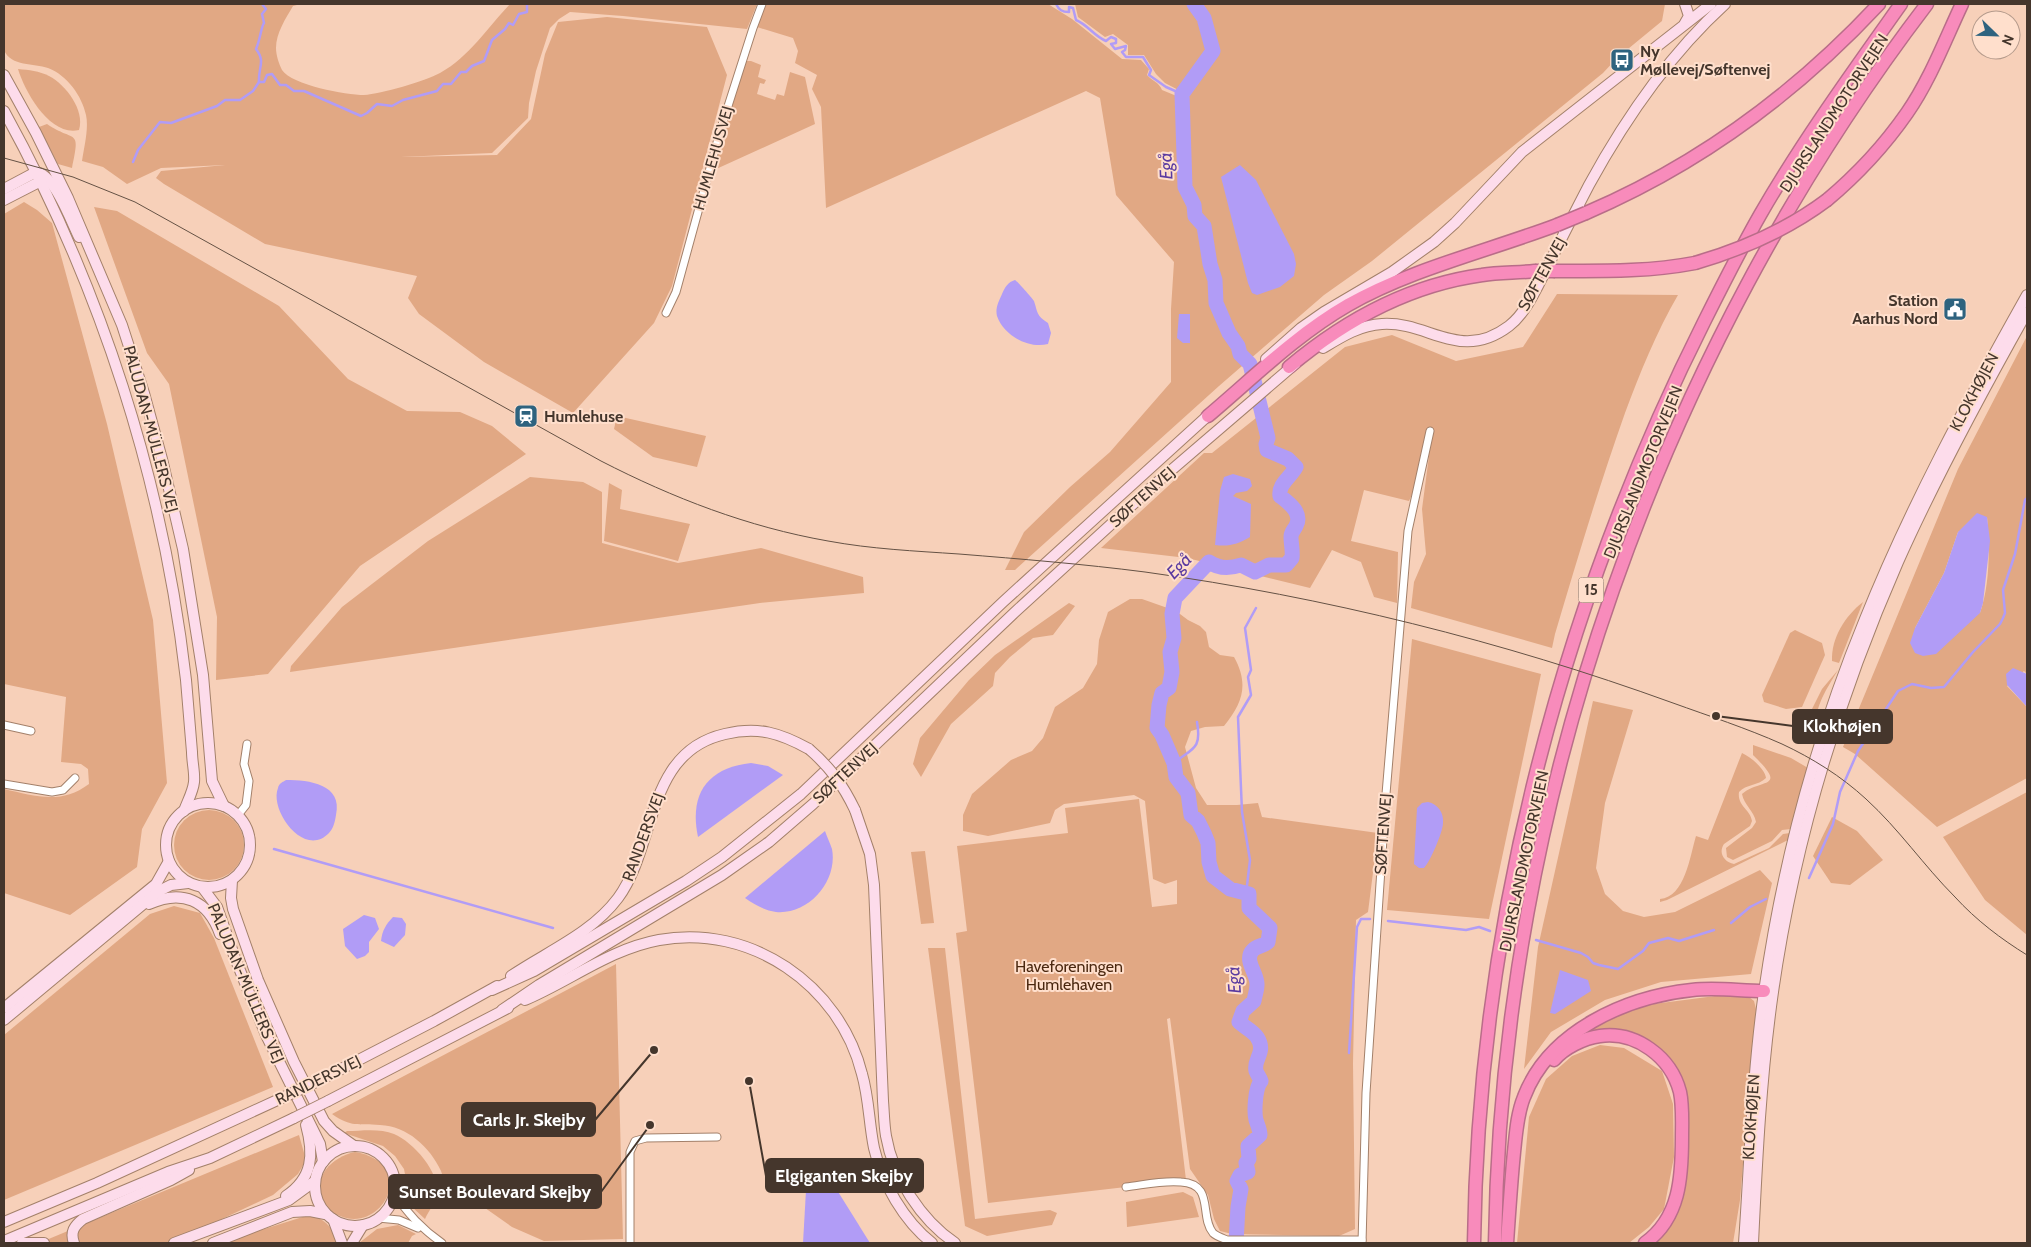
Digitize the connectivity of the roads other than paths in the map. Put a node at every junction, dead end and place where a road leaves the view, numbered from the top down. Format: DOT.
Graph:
graph roads {
  1 [pos="762,4"];
  2 [pos="1686,4"];
  3 [pos="1711,4"];
  4 [pos="1725,4"];
  5 [pos="1879,4"];
  6 [pos="1901,4"];
  7 [pos="1927,4"];
  8 [pos="1962,4"];
  9 [pos="1684,25"];
  10 [pos="4,75"];
  11 [pos="4,111"];
  12 [pos="50,160"];
  13 [pos="41,176"];
  14 [pos="4,189"];
  15 [pos="4,200"];
  16 [pos="2027,295"];
  17 [pos="2027,312"];
  18 [pos="666,313"];
  19 [pos="122,325"];
  20 [pos="1280,349"];
  21 [pos="1288,368"];
  22 [pos="1208,416"];
  23 [pos="1430,432"];
  24 [pos="4,725"];
  25 [pos="31,731"];
  26 [pos="247,744"];
  27 [pos="75,778"];
  28 [pos="4,784"];
  29 [pos="224,806"];
  30 [pos="184,811"];
  31 [pos="238,815"];
  32 [pos="169,861"];
  33 [pos="232,880"];
  34 [pos="188,883"];
  35 [pos="202,887"];
  36 [pos="138,909"];
  37 [pos="235,958"];
  38 [pos="492,990"];
  39 [pos="1769,991"];
  40 [pos="4,1008"];
  41 [pos="502,1010"];
  42 [pos="4,1020"];
  43 [pos="301,1107"];
  44 [pos="717,1137"];
  45 [pos="1516,1140"];
  46 [pos="354,1146"];
  47 [pos="210,1158"];
  48 [pos="323,1162"];
  49 [pos="315,1181"];
  50 [pos="1126,1187"];
  51 [pos="395,1194"];
  52 [pos="268,1207"];
  53 [pos="329,1216"];
  54 [pos="378,1218"];
  55 [pos="4,1222"];
  56 [pos="363,1225"];
  57 [pos="426,1231"];
  58 [pos="4,1241"];
  59 [pos="1362,1242"];
  60 [pos="22,1243"];
  61 [pos="44,1243"];
  62 [pos="74,1243"];
  63 [pos="174,1243"];
  64 [pos="213,1243"];
  65 [pos="342,1243"];
  66 [pos="352,1243"];
  67 [pos="442,1243"];
  68 [pos="630,1243"];
  69 [pos="932,1243"];
  70 [pos="955,1243"];
  71 [pos="1474,1243"];
  72 [pos="1495,1243"];
  73 [pos="1506,1243"];
  74 [pos="1645,1243"];
  75 [pos="1744,1243"];
  76 [pos="1753,1243"];
  1 -- 18 [label="street, HUMLEHUSVEJ"];
  2 -- 9 [label="main road"];
  3 -- 9 [label="main road"];
  4 -- 21 [label="main road, SØFTENVEJ"];
  5 -- 20 [label="highway, bridge"];
  6 -- 71 [label="highway, DJURSLANDMOTORVEJEN / 15"];
  7 -- 72 [label="highway, DJURSLANDMOTORVEJEN / 15"];
  8 -- 21 [label="highway, bridge"];
  9 -- 20 [label="main road"];
  10 -- 12 [label="main road, PALUDAN-MÜLLERS VEJ"];
  11 -- 13 [label="main road, PALUDAN-MÜLLERS VEJ"];
  12 -- 13 [label="main road"];
  12 -- 19 [label="main road, PALUDAN-MÜLLERS VEJ"];
  13 -- 14 [label="main road"];
  13 -- 15 [label="main road"];
  13 -- 19 [label="main road"];
  13 -- 30 [label="main road, PALUDAN-MÜLLERS VEJ"];
  16 -- 39 [label="main road, KLOKHØJEN"];
  17 -- 39 [label="main road, KLOKHØJEN"];
  19 -- 29 [label="main road, PALUDAN-MÜLLERS VEJ"];
  20 -- 22 [label="highway"];
  21 -- 41 [label="main road, SØFTENVEJ"];
  22 -- 38 [label="main road, SØFTENVEJ"];
  23 -- 59 [label="street, SØFTENVEJ"];
  24 -- 25 [label="street"];
  26 -- 31 [label="street"];
  27 -- 28 [label="street"];
  29 -- 30 [label="main road"];
  29 -- 31 [label="main road"];
  30 -- 32 [label="main road"];
  31 -- 33 [label="main road"];
  32 -- 34 [label="main road"];
  32 -- 40 [label="main road"];
  33 -- 35 [label="main road"];
  33 -- 46 [label="main road, PALUDAN-MÜLLERS VEJ"];
  34 -- 35 [label="main road"];
  34 -- 36 [label="main road"];
  35 -- 37 [label="main road, PALUDAN-MÜLLERS VEJ"];
  36 -- 37 [label="main road"];
  36 -- 42 [label="main road"];
  37 -- 43 [label="main road, PALUDAN-MÜLLERS VEJ"];
  38 -- 55 [label="main road, RANDERSVEJ, bridge"];
  38 -- 70 [label="main road, RANDERSVEJ, bridge"];
  39 -- 45 [label="highway"];
  39 -- 75 [label="main road, KLOKHØJEN"];
  39 -- 76 [label="main road, KLOKHØJEN"];
  41 -- 47 [label="main road, RANDERSVEJ, bridge"];
  41 -- 69 [label="main road, RANDERSVEJ"];
  43 -- 48 [label="main road, PALUDAN-MÜLLERS VEJ"];
  43 -- 52 [label="main road"];
  44 -- 68 [label="street"];
  45 -- 73 [label="highway"];
  45 -- 74 [label="highway"];
  46 -- 48 [label="main road"];
  46 -- 51 [label="main road"];
  47 -- 58 [label="main road, RANDERSVEJ"];
  47 -- 62 [label="main road"];
  48 -- 49 [label="main road"];
  49 -- 52 [label="main road"];
  49 -- 53 [label="main road"];
  50 -- 59 [label="street"];
  51 -- 54 [label="main road"];
  51 -- 57 [label="street"];
  52 -- 63 [label="main road"];
  53 -- 56 [label="main road"];
  53 -- 64 [label="main road"];
  53 -- 65 [label="main road"];
  54 -- 56 [label="main road"];
  54 -- 57 [label="street"];
  56 -- 66 [label="main road"];
  57 -- 67 [label="street"];
  60 -- 61 [label="main road"];
}
